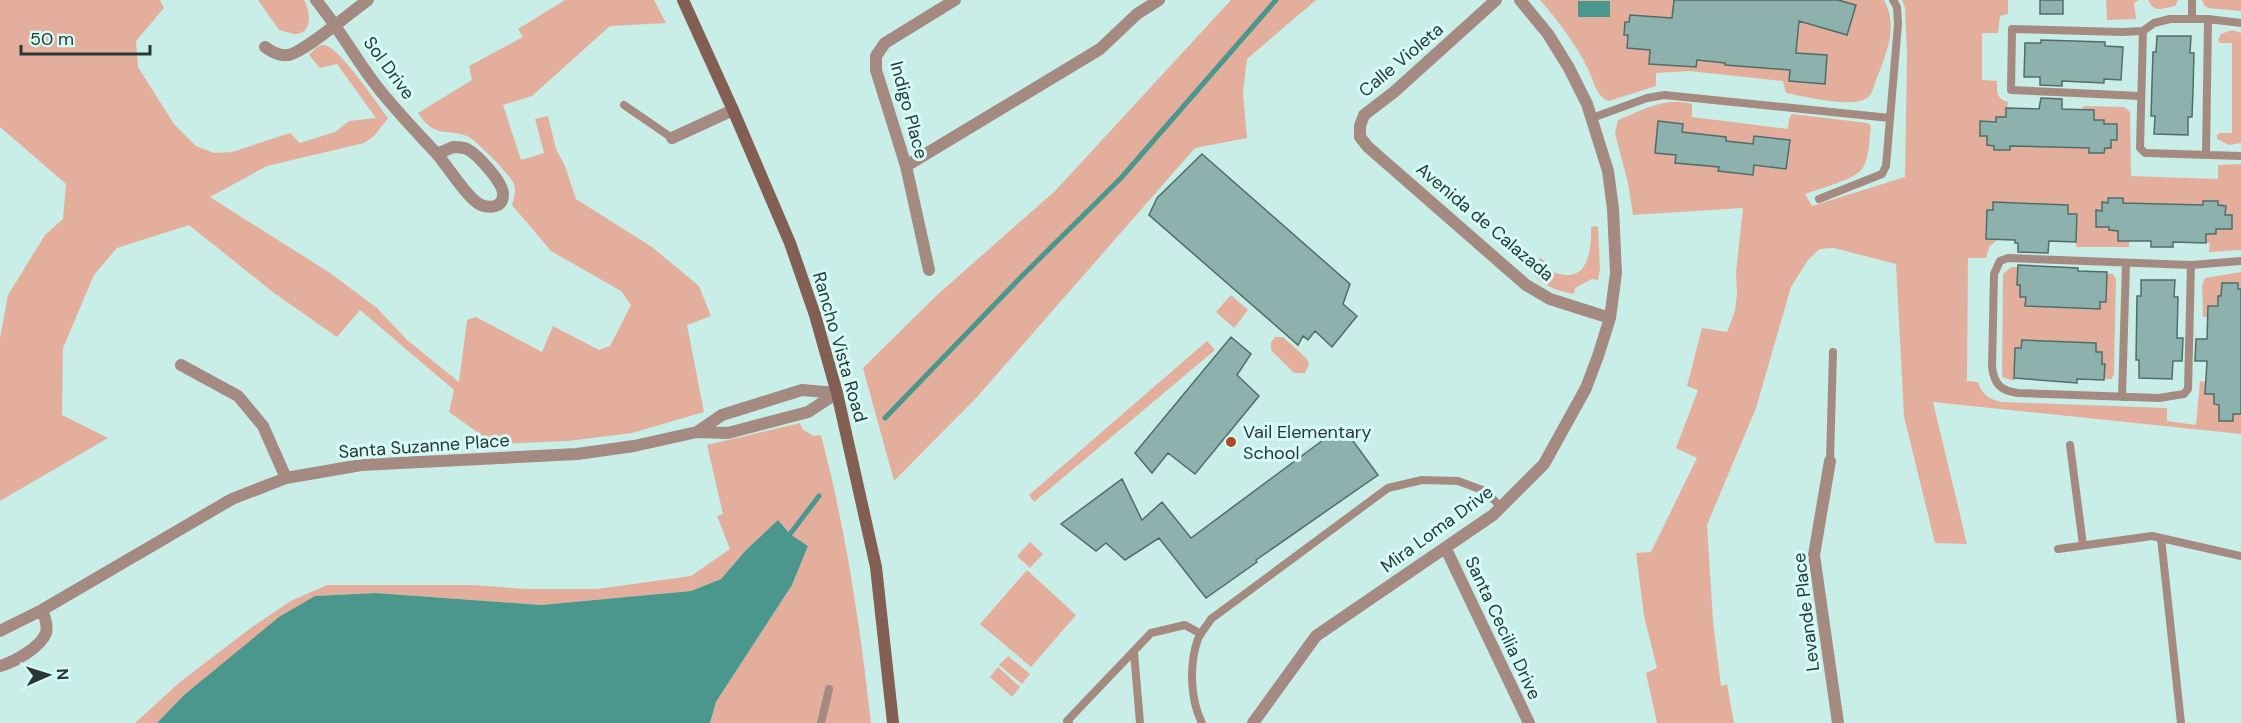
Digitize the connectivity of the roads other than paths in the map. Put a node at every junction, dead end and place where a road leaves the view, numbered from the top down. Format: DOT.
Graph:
graph roads {
  1 [pos="316,0"];
  2 [pos="368,0"];
  3 [pos="683,0"];
  4 [pos="955,0"];
  5 [pos="1159,0"];
  6 [pos="1496,0"];
  7 [pos="1520,0"];
  8 [pos="1893,0"];
  9 [pos="2192,0"];
  10 [pos="2192,19"];
  11 [pos="2208,19"];
  12 [pos="2241,23"];
  13 [pos="335,24"];
  14 [pos="2142,31"];
  15 [pos="265,46"];
  16 [pos="2140,96"];
  17 [pos="624,105"];
  18 [pos="733,110"];
  19 [pos="1592,118"];
  20 [pos="1890,118"];
  21 [pos="1360,126"];
  22 [pos="672,138"];
  23 [pos="437,154"];
  24 [pos="2206,155"];
  25 [pos="2241,156"];
  26 [pos="906,166"];
  27 [pos="1819,199"];
  28 [pos="2241,261"];
  29 [pos="2126,262"];
  30 [pos="2191,265"];
  31 [pos="929,270"];
  32 [pos="1610,318"];
  33 [pos="1833,352"];
  34 [pos="181,365"];
  35 [pos="837,393"];
  36 [pos="2122,397"];
  37 [pos="697,432"];
  38 [pos="2070,445"];
  39 [pos="1830,461"];
  40 [pos="286,478"];
  41 [pos="1501,507"];
  42 [pos="2161,538"];
  43 [pos="2083,545"];
  44 [pos="1446,549"];
  45 [pos="2058,549"];
  46 [pos="2241,555"];
  47 [pos="42,610"];
  48 [pos="0,631"];
  49 [pos="1201,634"];
  50 [pos="1134,652"];
  51 [pos="0,666"];
  52 [pos="829,689"];
  53 [pos="821,723"];
  54 [pos="893,723"];
  55 [pos="1069,723"];
  56 [pos="1140,723"];
  57 [pos="1202,723"];
  58 [pos="1253,723"];
  59 [pos="1529,723"];
  60 [pos="1839,723"];
  61 [pos="2181,723"];
  1 -- 13 [label="street, Sol Drive"];
  2 -- 13 [label="street"];
  3 -- 18 [label="main road, Rancho Vista Road"];
  4 -- 26 [label="street, Indigo Place"];
  5 -- 26 [label="street"];
  6 -- 21 [label="street, Calle Violeta"];
  7 -- 19 [label="street, Mira Loma Drive"];
  8 -- 20 [label="lane"];
  9 -- 10 [label="lane"];
  10 -- 11 [label="lane"];
  10 -- 14 [label="lane"];
  11 -- 12 [label="lane"];
  11 -- 24 [label="lane"];
  13 -- 15 [label="street"];
  13 -- 23 [label="street, Sol Drive"];
  14 -- 16 [label="lane"];
  14 -- 16 [label="lane"];
  16 -- 24 [label="lane"];
  17 -- 22 [label="lane"];
  18 -- 22 [label="street"];
  18 -- 35 [label="main road, Rancho Vista Road"];
  19 -- 20 [label="lane"];
  19 -- 32 [label="street, Mira Loma Drive"];
  20 -- 27 [label="lane"];
  21 -- 32 [label="street, Avenida de Calazada"];
  23 -- 23 [label="street, Sol Drive"];
  24 -- 25 [label="lane"];
  26 -- 31 [label="street, Indigo Place"];
  28 -- 30 [label="lane"];
  29 -- 30 [label="lane"];
  29 -- 36 [label="lane"];
  29 -- 36 [label="lane"];
  30 -- 36 [label="lane"];
  32 -- 41 [label="street, Mira Loma Drive"];
  33 -- 39 [label="lane"];
  34 -- 40 [label="street"];
  35 -- 37 [label="street, Santa Suzanne Place"];
  35 -- 37 [label="street, Santa Suzanne Place"];
  35 -- 54 [label="main road, Rancho Vista Road"];
  37 -- 40 [label="street, Santa Suzanne Place"];
  38 -- 43 [label="lane"];
  39 -- 60 [label="street, Levande Place"];
  40 -- 47 [label="street, Santa Suzanne Place"];
  41 -- 44 [label="street, Mira Loma Drive"];
  41 -- 49 [label="lane"];
  42 -- 43 [label="lane"];
  42 -- 46 [label="lane"];
  42 -- 61 [label="lane"];
  43 -- 45 [label="lane"];
  44 -- 58 [label="street, Mira Loma Drive"];
  44 -- 59 [label="street, Santa Cecilia Drive"];
  47 -- 48 [label="street, Santa Suzanne Place"];
  47 -- 51 [label="street"];
  49 -- 50 [label="lane"];
  49 -- 57 [label="lane"];
  50 -- 55 [label="lane"];
  50 -- 56 [label="lane"];
  52 -- 53 [label="lane"];
}
